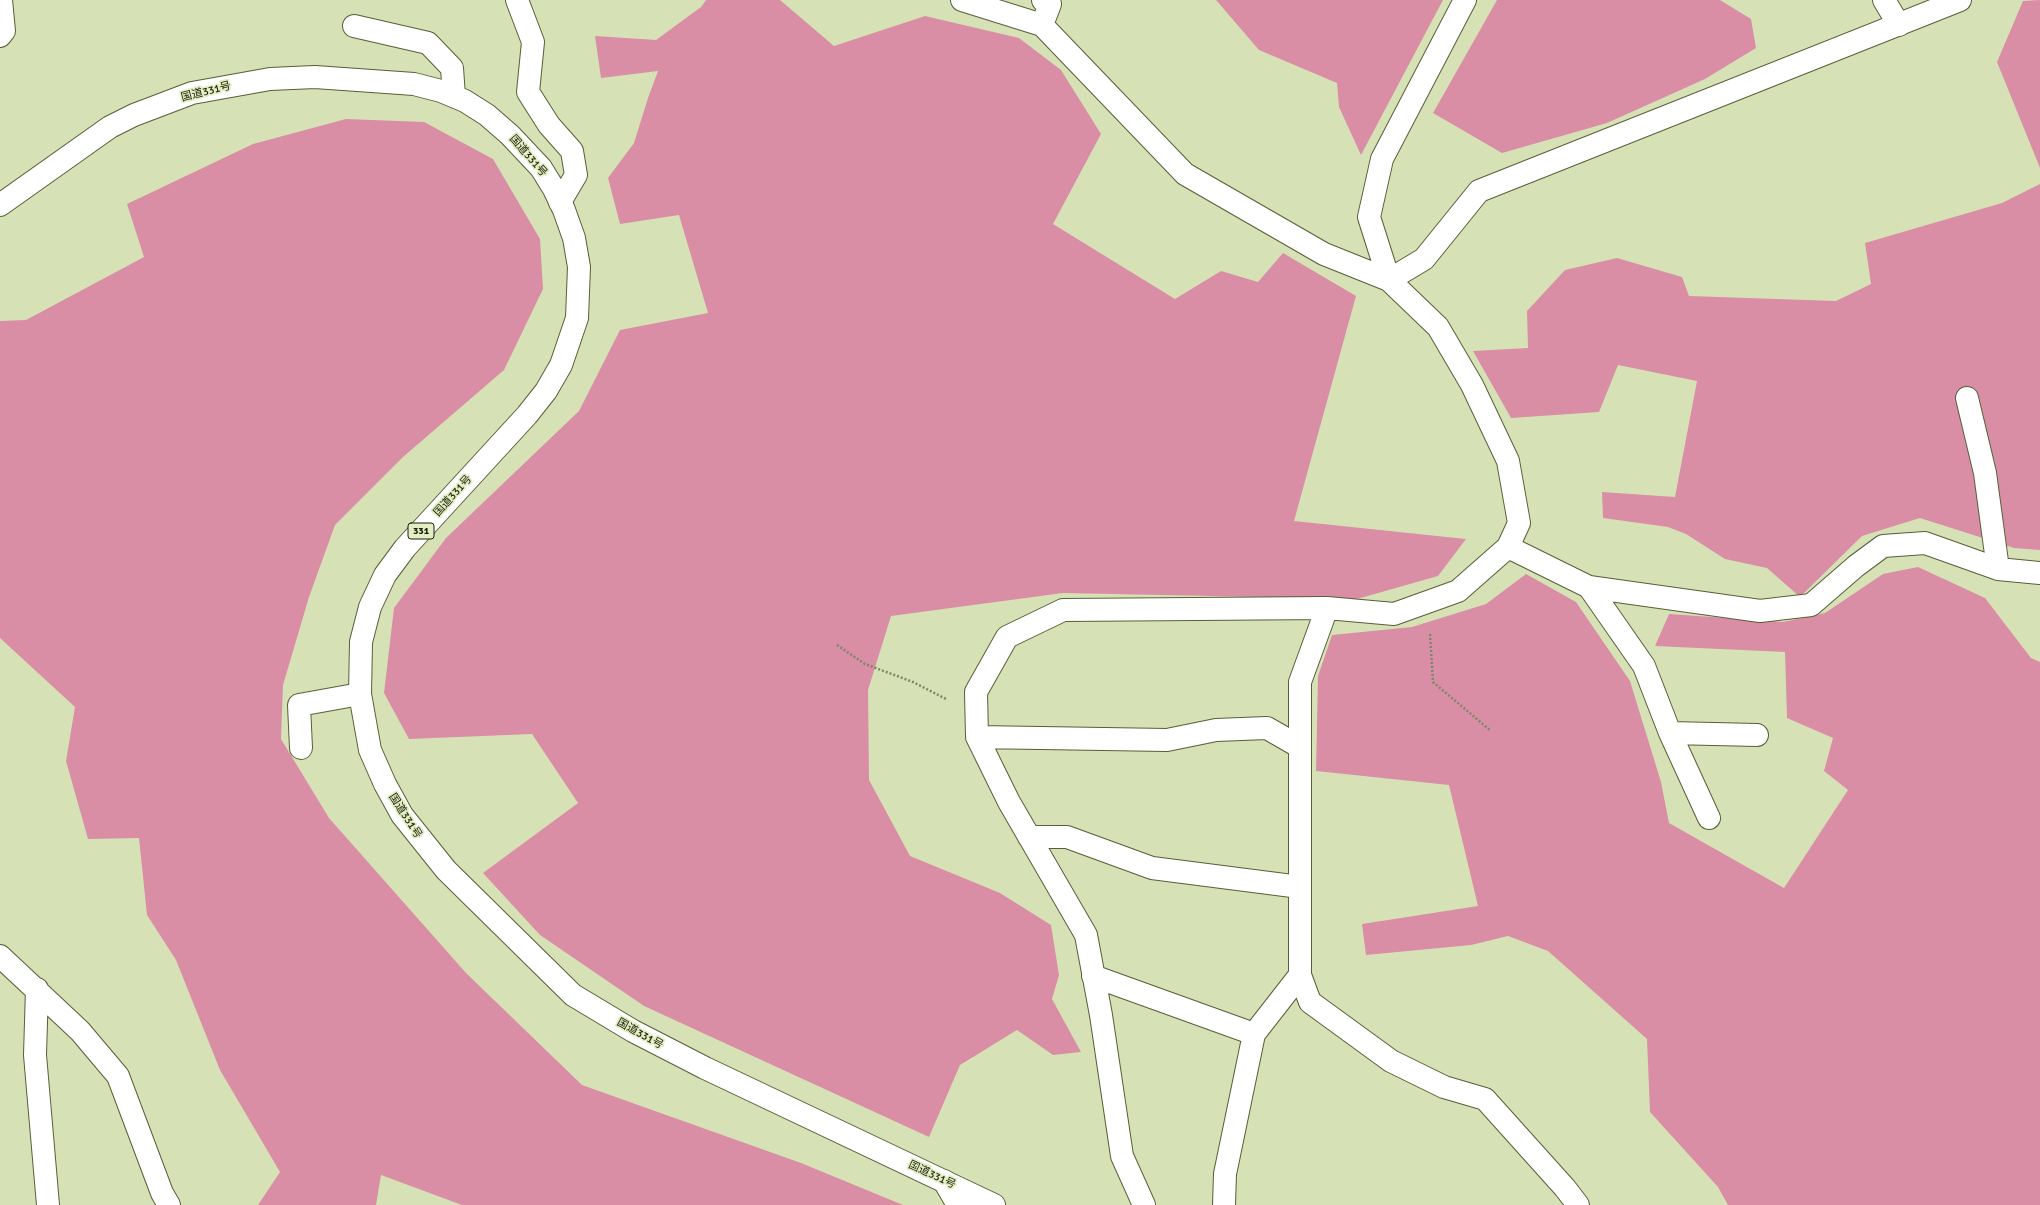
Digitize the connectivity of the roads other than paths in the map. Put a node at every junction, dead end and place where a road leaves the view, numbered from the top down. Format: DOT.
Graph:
graph roads {
  1 [pos="1,0"];
  2 [pos="517,0"];
  3 [pos="962,0"];
  4 [pos="1043,0"];
  5 [pos="1465,0"];
  6 [pos="1884,0"];
  7 [pos="1960,0"];
  8 [pos="1042,25"];
  9 [pos="1900,25"];
  10 [pos="354,26"];
  11 [pos="0,36"];
  12 [pos="454,96"];
  13 [pos="560,202"];
  14 [pos="0,205"];
  15 [pos="1389,280"];
  16 [pos="1967,398"];
  17 [pos="1508,547"];
  18 [pos="1998,569"];
  19 [pos="2040,572"];
  20 [pos="1589,587"];
  21 [pos="1326,608"];
  22 [pos="360,694"];
  23 [pos="1670,733"];
  24 [pos="1757,735"];
  25 [pos="977,738"];
  26 [pos="1300,747"];
  27 [pos="301,748"];
  28 [pos="1709,818"];
  29 [pos="1029,836"];
  30 [pos="1300,887"];
  31 [pos="0,956"];
  32 [pos="1300,975"];
  33 [pos="1093,976"];
  34 [pos="37,989"];
  35 [pos="1254,1034"];
  36 [pos="944,1181"];
  37 [pos="48,1205"];
  38 [pos="169,1205"];
  39 [pos="958,1205"];
  40 [pos="994,1205"];
  41 [pos="1144,1205"];
  42 [pos="1224,1205"];
  43 [pos="1578,1205"];
  1 -- 11 [label="main road"];
  2 -- 13 [label="main road"];
  3 -- 8 [label="main road"];
  4 -- 8 [label="main road"];
  5 -- 15 [label="main road"];
  6 -- 9 [label="main road"];
  7 -- 9 [label="main road"];
  8 -- 15 [label="main road"];
  9 -- 15 [label="main road"];
  10 -- 12 [label="main road"];
  12 -- 13 [label="main road, 国道331号 / 331"];
  12 -- 14 [label="main road, 国道331号 / 331"];
  13 -- 22 [label="main road, 国道331号 / 331"];
  15 -- 17 [label="main road"];
  16 -- 18 [label="main road"];
  17 -- 20 [label="main road"];
  17 -- 21 [label="main road"];
  18 -- 19 [label="main road"];
  18 -- 20 [label="main road"];
  20 -- 23 [label="main road"];
  21 -- 25 [label="main road"];
  21 -- 26 [label="main road"];
  22 -- 27 [label="main road"];
  22 -- 36 [label="main road, 国道331号 / 331"];
  23 -- 24 [label="main road"];
  23 -- 28 [label="main road"];
  25 -- 26 [label="main road"];
  25 -- 29 [label="main road"];
  26 -- 30 [label="main road"];
  29 -- 30 [label="main road"];
  29 -- 33 [label="main road"];
  30 -- 32 [label="main road"];
  31 -- 34 [label="main road"];
  32 -- 35 [label="main road"];
  32 -- 43 [label="main road"];
  33 -- 35 [label="main road"];
  33 -- 41 [label="main road"];
  34 -- 37 [label="main road"];
  34 -- 38 [label="main road"];
  35 -- 42 [label="main road"];
  36 -- 39 [label="main road"];
  36 -- 40 [label="main road, 国道331号 / 331"];
}
